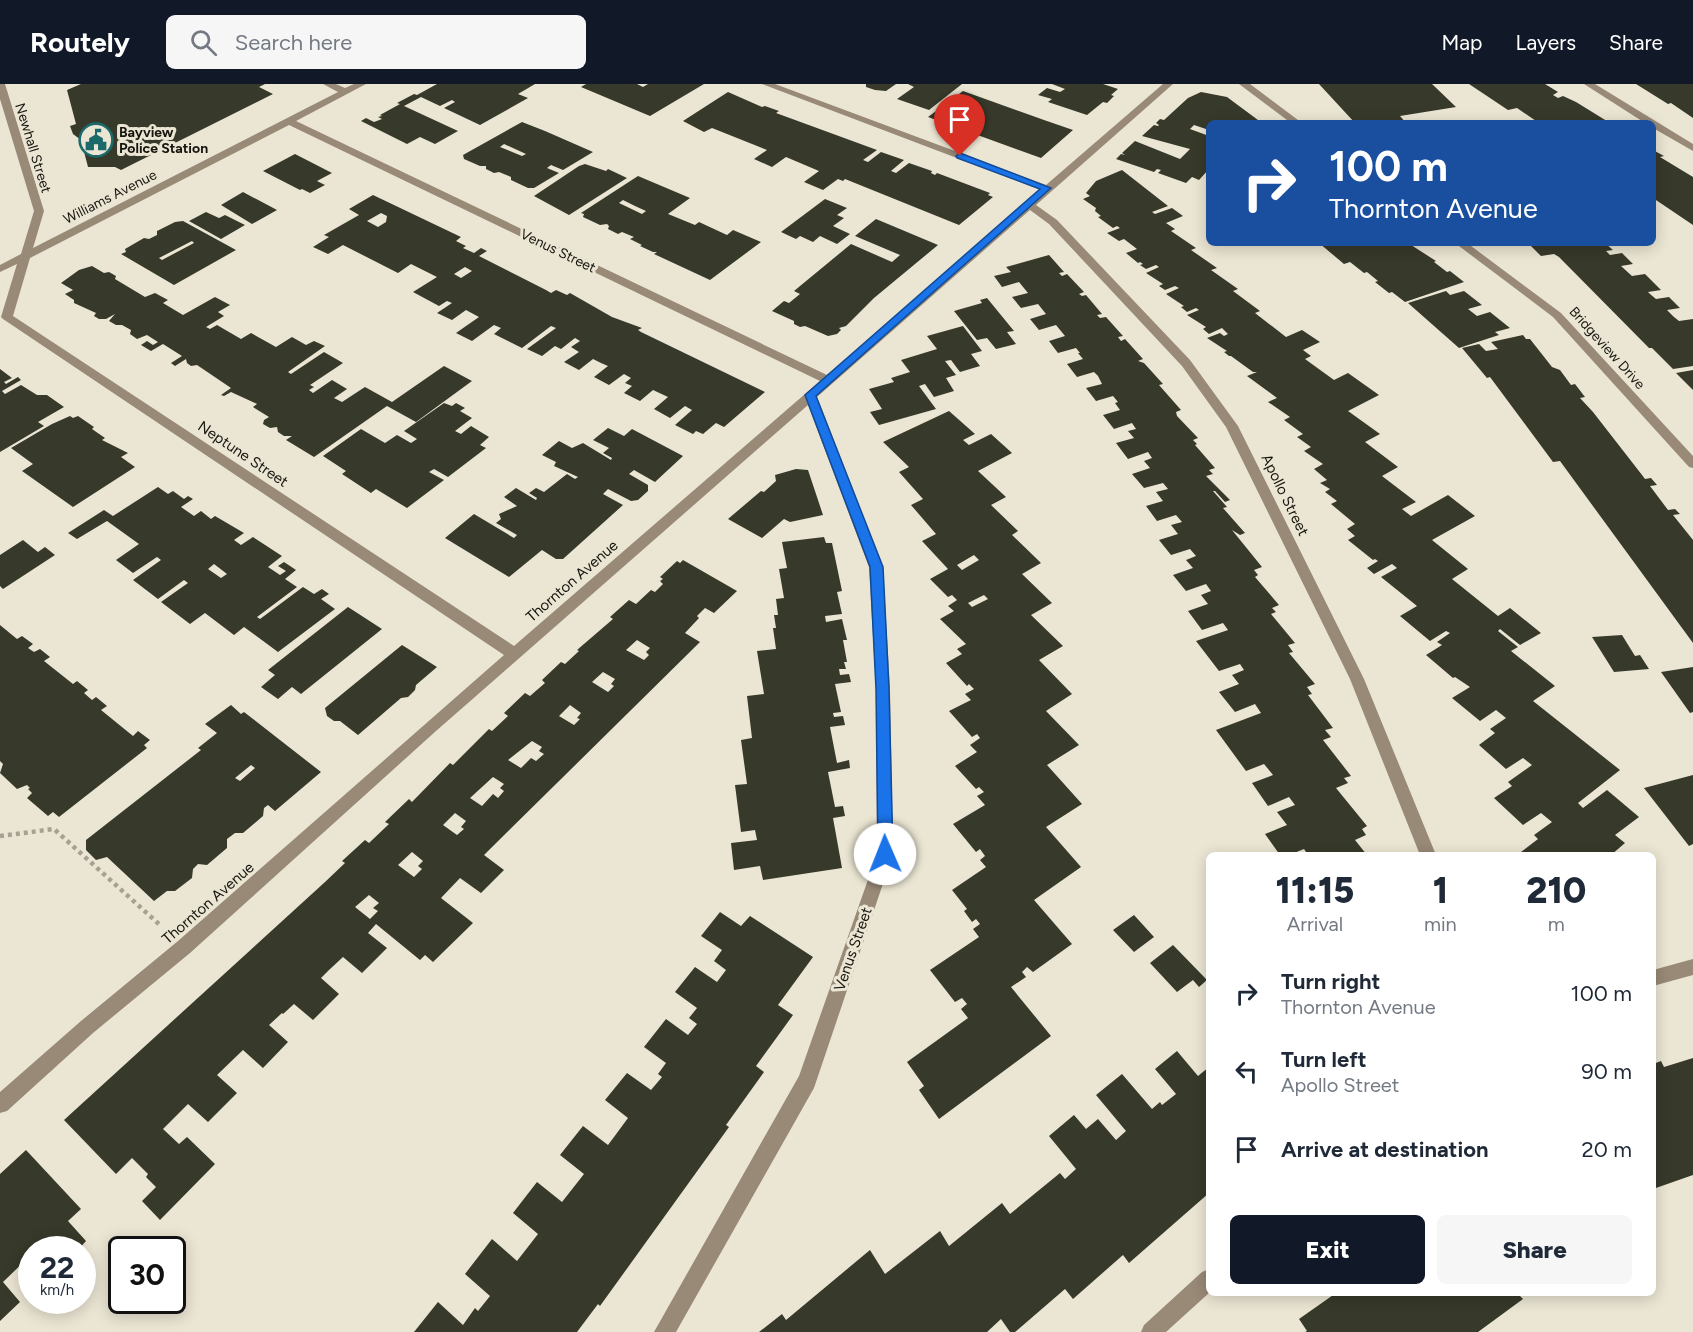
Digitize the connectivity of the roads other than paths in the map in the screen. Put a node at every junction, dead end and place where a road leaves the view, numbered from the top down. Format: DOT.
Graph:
graph roads {
  1 [pos="328,84"];
  2 [pos="362,84"];
  3 [pos="767,84"];
  4 [pos="1168,84"];
  5 [pos="1244,84"];
  6 [pos="1589,84"];
  7 [pos="0,86"];
  8 [pos="346,92"];
  9 [pos="3,109"];
  10 [pos="1293,120"];
  11 [pos="1648,120"];
  12 [pos="288,121"];
  13 [pos="1656,125"];
  14 [pos="1693,148"];
  15 [pos="1046,188"];
  16 [pos="1029,204"];
  17 [pos="1464,246"];
  18 [pos="26,255"];
  19 [pos="0,268"];
  20 [pos="828,380"];
  21 [pos="810,395"];
  22 [pos="1693,464"];
  23 [pos="514,654"];
  24 [pos="1427,852"];
  25 [pos="1693,966"];
  26 [pos="1656,977"];
  27 [pos="0,1104"];
  28 [pos="1206,1282"];
  29 [pos="664,1332"];
  30 [pos="1151,1332"];
  1 -- 8 [label="street"];
  2 -- 8 [label="street, Williams Avenue"];
  3 -- 15 [label="street"];
  4 -- 15 [label="street, Thornton Avenue"];
  5 -- 10 [label="street"];
  6 -- 11 [label="street"];
  7 -- 9 [label="street, Newhall Street"];
  8 -- 12 [label="street, Williams Avenue"];
  9 -- 18 [label="street, Newhall Street"];
  12 -- 18 [label="street, Williams Avenue"];
  12 -- 20 [label="street, Venus Street"];
  13 -- 14 [label="street"];
  15 -- 16 [label="street, Thornton Avenue"];
  16 -- 20 [label="street, Thornton Avenue"];
  16 -- 24 [label="street, Apollo Street"];
  17 -- 22 [label="street, Bridgeview Drive"];
  18 -- 19 [label="street, Williams Avenue"];
  18 -- 23 [label="street, Neptune Street"];
  20 -- 21 [label="street, Thornton Avenue"];
  21 -- 23 [label="street, Thornton Avenue"];
  21 -- 29 [label="street, Venus Street"];
  23 -- 27 [label="street, Thornton Avenue"];
  25 -- 26 [label="street"];
  28 -- 30 [label="street"];
}
